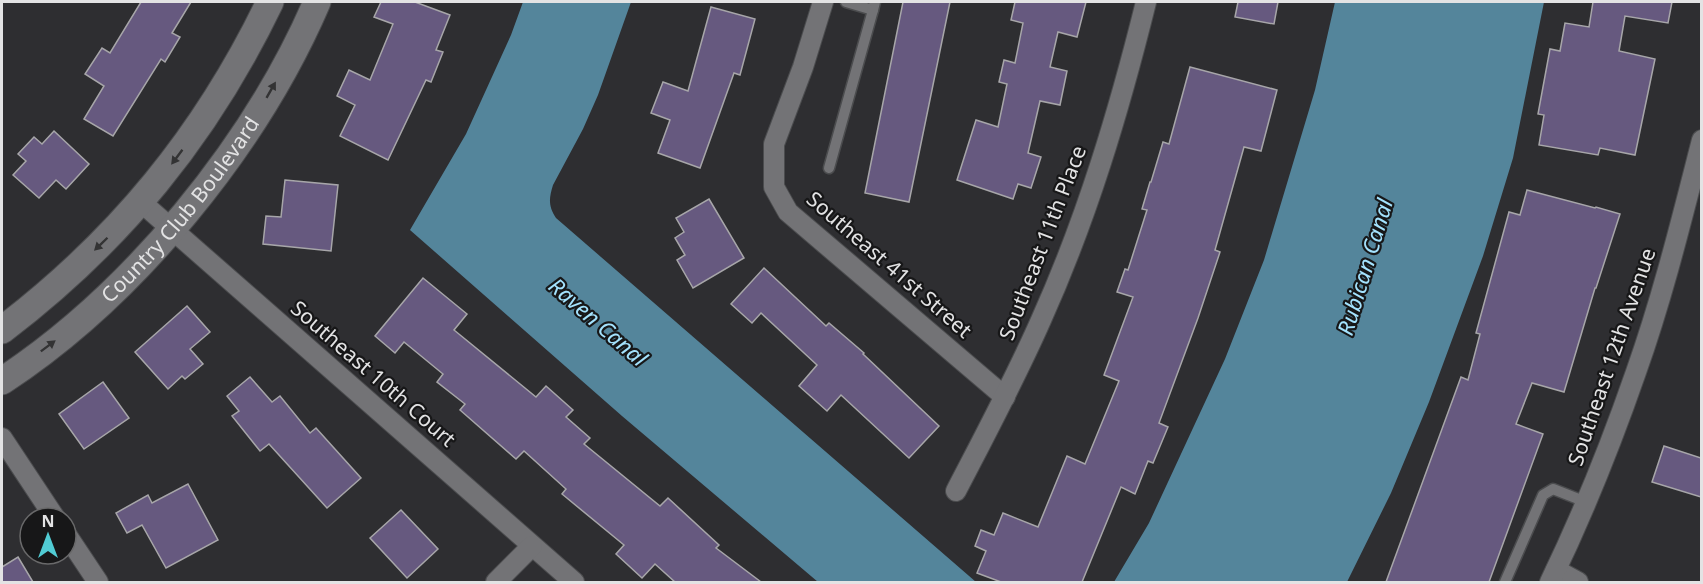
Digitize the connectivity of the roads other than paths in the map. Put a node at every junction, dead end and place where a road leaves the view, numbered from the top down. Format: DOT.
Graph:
graph roads {
  1 [pos="270,2"];
  2 [pos="317,2"];
  3 [pos="823,2"];
  4 [pos="846,2"];
  5 [pos="1146,2"];
  6 [pos="874,5"];
  7 [pos="1701,140"];
  8 [pos="829,168"];
  9 [pos="141,202"];
  10 [pos="171,229"];
  11 [pos="2,330"];
  12 [pos="2,381"];
  13 [pos="1005,397"];
  14 [pos="2,438"];
  15 [pos="956,491"];
  16 [pos="1586,502"];
  17 [pos="47,506"];
  18 [pos="532,546"];
  19 [pos="78,552"];
  20 [pos="1553,576"];
  21 [pos="98,582"];
  22 [pos="496,582"];
  23 [pos="574,582"];
  24 [pos="1505,582"];
  25 [pos="1578,582"];
  1 -- 9 [label="main road, Country Club Boulevard, one-way"];
  10 -- 2 [label="main road, Country Club Boulevard, one-way"];
  3 -- 13 [label="street, Southeast 41st Street"];
  4 -- 6 [label="lane"];
  5 -- 13 [label="street, Southeast 11th Place"];
  6 -- 8 [label="lane"];
  7 -- 16 [label="street, Southeast 12th Avenue"];
  9 -- 10 [label="street, Southeast 10th Court"];
  9 -- 11 [label="main road, Country Club Boulevard, one-way"];
  12 -- 10 [label="main road, Country Club Boulevard, one-way"];
  10 -- 18 [label="street, Southeast 10th Court"];
  13 -- 15 [label="street, Southeast 11th Place"];
  14 -- 17 [label="street"];
  16 -- 20 [label="street, Southeast 12th Avenue"];
  16 -- 24 [label="lane"];
  18 -- 22 [label="street"];
  18 -- 23 [label="street, Southeast 10th Court"];
  19 -- 21 [label="street"];
  20 -- 25 [label="street"];
}
